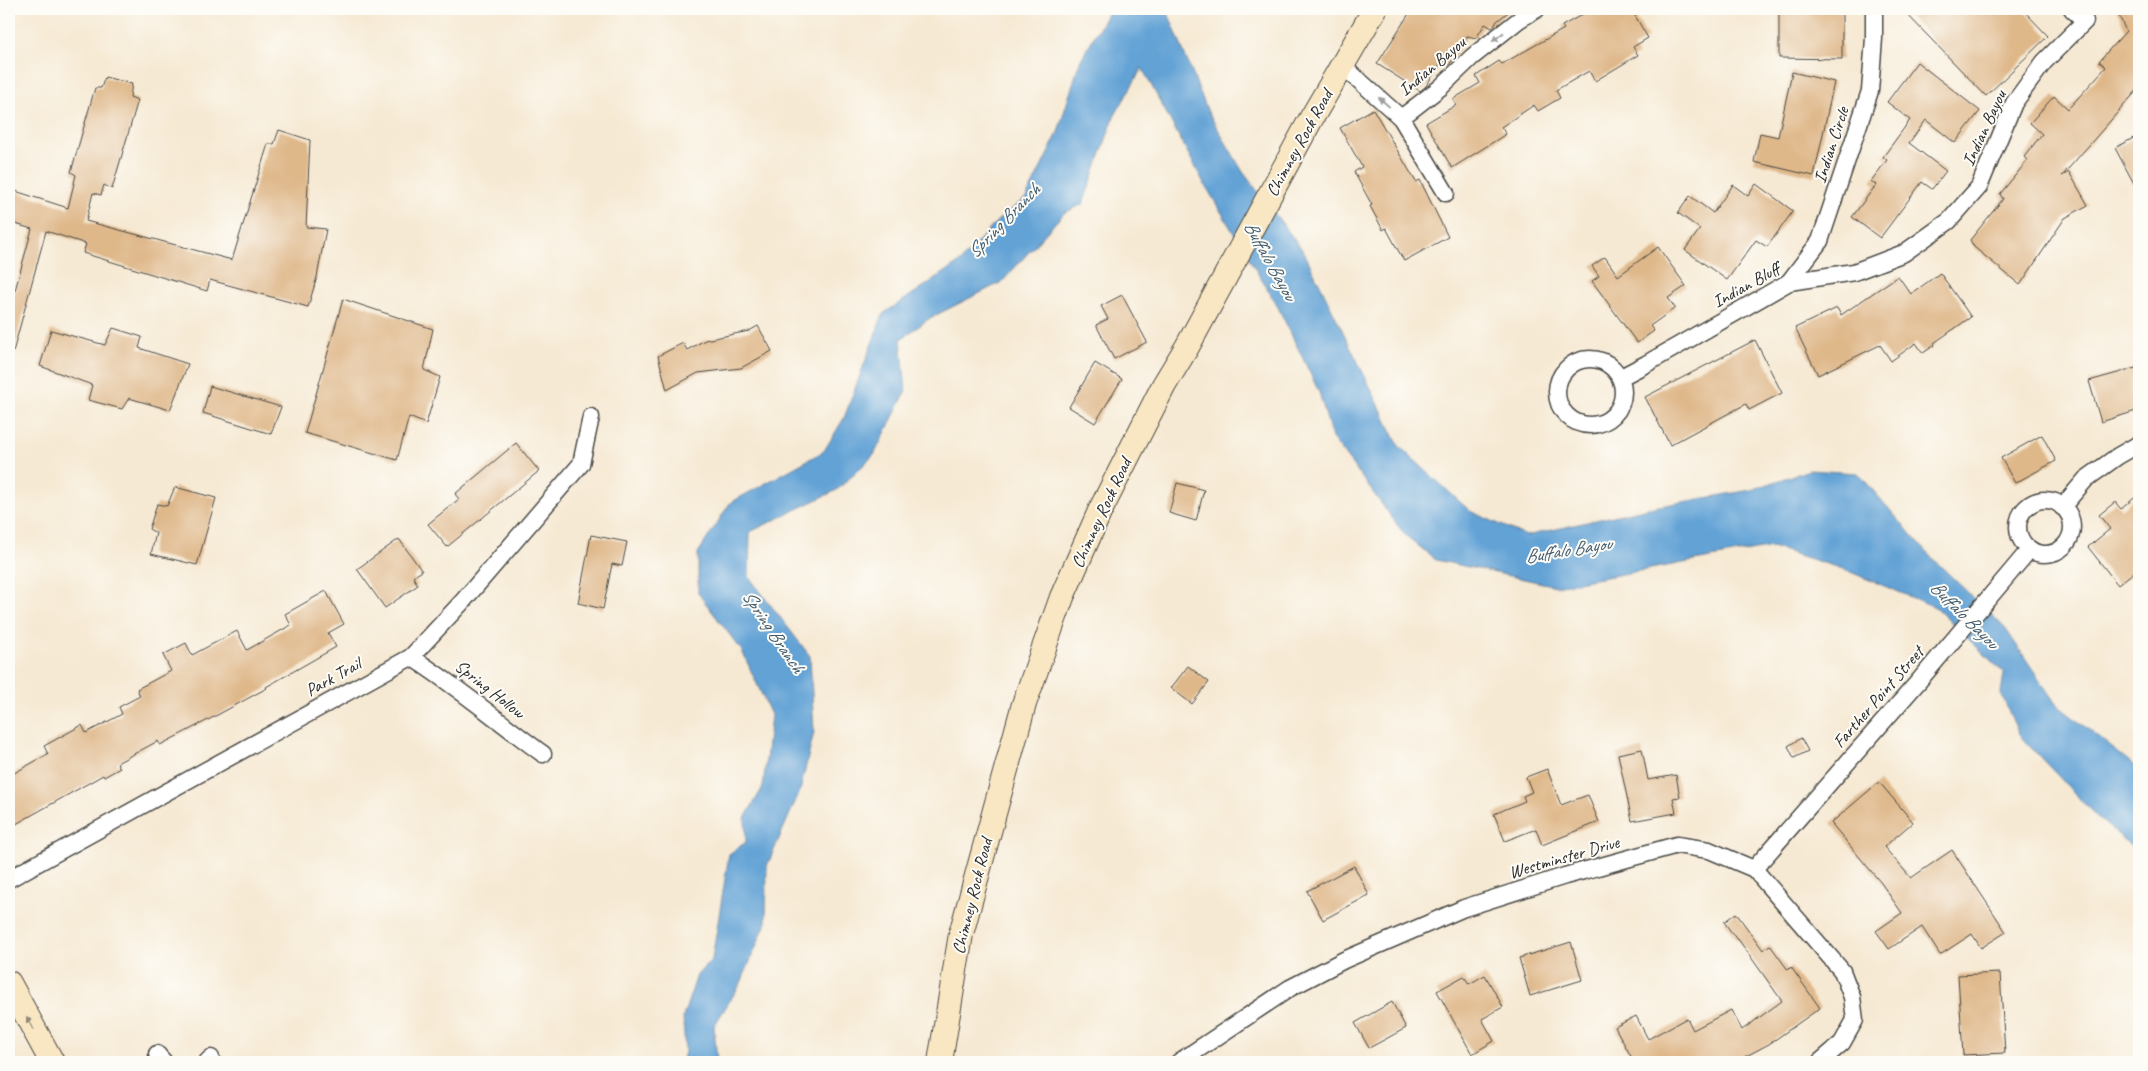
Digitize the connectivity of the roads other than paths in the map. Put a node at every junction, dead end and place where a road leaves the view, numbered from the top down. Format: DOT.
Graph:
graph roads {
  1 [pos="1375,9"];
  2 [pos="1537,9"];
  3 [pos="1874,9"];
  4 [pos="2072,9"];
  5 [pos="1343,66"];
  6 [pos="1401,118"];
  7 [pos="1446,193"];
  8 [pos="1949,221"];
  9 [pos="1790,282"];
  10 [pos="1620,377"];
  11 [pos="591,418"];
  12 [pos="2139,444"];
  13 [pos="2062,507"];
  14 [pos="2030,549"];
  15 [pos="411,656"];
  16 [pos="543,754"];
  17 [pos="1754,870"];
  18 [pos="9,879"];
  19 [pos="9,983"];
  20 [pos="52,1062"];
  21 [pos="940,1062"];
  22 [pos="1179,1062"];
  23 [pos="1820,1062"];
  1 -- 5 [label="main road, Chimney Rock Road"];
  2 -- 6 [label="street, Indian Bayou, one-way"];
  3 -- 9 [label="street, Indian Circle"];
  4 -- 8 [label="street, Indian Bayou"];
  6 -- 5 [label="street, one-way"];
  5 -- 21 [label="main road, Chimney Rock Road"];
  6 -- 7 [label="street"];
  8 -- 9 [label="street, Indian Bluff"];
  9 -- 10 [label="street, Indian Bluff"];
  10 -- 10 [label="street"];
  11 -- 15 [label="street, Park Trail"];
  12 -- 13 [label="street"];
  13 -- 14 [label="street"];
  13 -- 14 [label="street"];
  14 -- 17 [label="street, Farther Point Street"];
  15 -- 16 [label="street, Spring Hollow"];
  15 -- 18 [label="street, Park Trail"];
  17 -- 22 [label="street, Westminster Drive"];
  17 -- 23 [label="street, Westminster Drive"];
  20 -- 19 [label="main road, one-way"];
}
